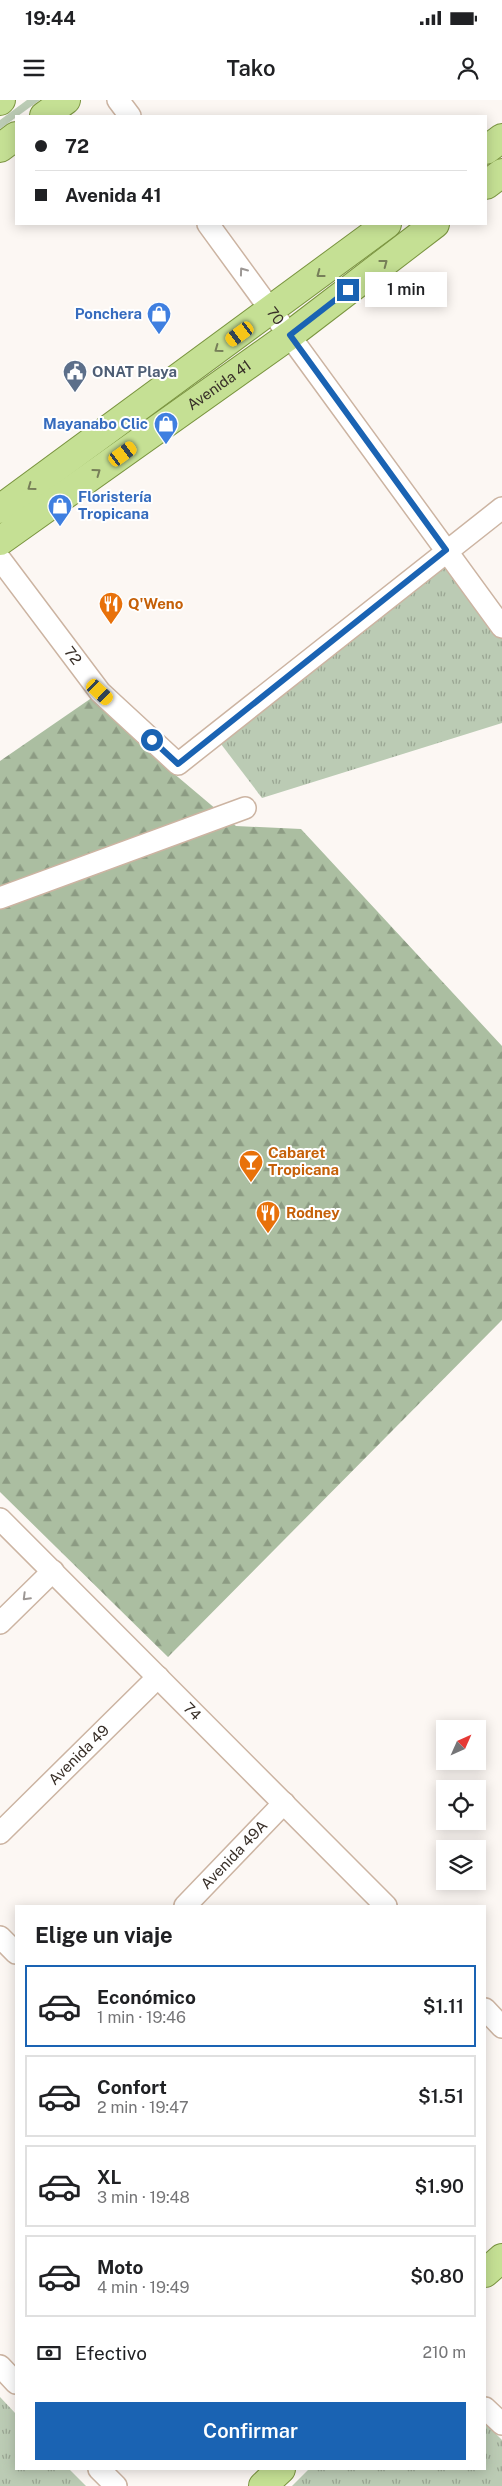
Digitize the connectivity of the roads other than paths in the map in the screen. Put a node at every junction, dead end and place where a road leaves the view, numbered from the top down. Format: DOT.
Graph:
graph roads {
  1 [pos="66,100"];
  2 [pos="118,100"];
  3 [pos="45,115"];
  4 [pos="129,115"];
  5 [pos="15,137"];
  6 [pos="502,138"];
  7 [pos="0,148"];
  8 [pos="487,149"];
  9 [pos="502,173"];
  10 [pos="487,184"];
  11 [pos="209,225"];
  12 [pos="386,225"];
  13 [pos="434,225"];
  14 [pos="272,310"];
  15 [pos="290,335"];
  16 [pos="502,508"];
  17 [pos="0,509"];
  18 [pos="0,542"];
  19 [pos="446,550"];
  20 [pos="0,559"];
  21 [pos="502,627"];
  22 [pos="244,808"];
  23 [pos="0,898"];
  24 [pos="0,1518"];
  25 [pos="53,1571"];
  26 [pos="0,1623"];
  27 [pos="158,1677"];
  28 [pos="284,1803"];
  29 [pos="0,1833"];
  30 [pos="186,1905"];
  31 [pos="385,1905"];
  32 [pos="0,1937"];
  33 [pos="15,1952"];
  34 [pos="486,2010"];
  35 [pos="502,2027"];
  36 [pos="502,2258"];
  37 [pos="486,2272"];
  38 [pos="0,2366"];
  39 [pos="15,2382"];
  40 [pos="486,2409"];
  41 [pos="502,2424"];
  42 [pos="100,2470"];
  43 [pos="280,2470"];
  44 [pos="116,2486"];
  45 [pos="263,2486"];
  1 -- 3 [label="main road"];
  2 -- 4 [label="street"];
  5 -- 7 [label="main road"];
  6 -- 8 [label="main road"];
  9 -- 10 [label="main road"];
  14 -- 11 [label="street, 70, one-way"];
  12 -- 14 [label="main road, Avenida 41, one-way"];
  15 -- 13 [label="main road, Avenida 41, one-way"];
  14 -- 15 [label="street, 70"];
  14 -- 17 [label="main road, Avenida 41, one-way"];
  18 -- 15 [label="main road, Avenida 41, one-way"];
  15 -- 19 [label="street, 70"];
  16 -- 19 [label="street"];
  19 -- 20 [label="street, 72"];
  19 -- 21 [label="street, 70"];
  22 -- 23 [label="street"];
  24 -- 25 [label="street, 74"];
  25 -- 26 [label="street, one-way"];
  25 -- 27 [label="street, 74"];
  27 -- 28 [label="street, 74"];
  27 -- 29 [label="street, Avenida 49"];
  28 -- 30 [label="street, Avenida 49A"];
  28 -- 31 [label="street, 74"];
  32 -- 33 [label="street"];
  34 -- 35 [label="street"];
  36 -- 37 [label="main road"];
  38 -- 39 [label="street"];
  40 -- 41 [label="street"];
  42 -- 44 [label="street"];
  43 -- 45 [label="main road"];
}
